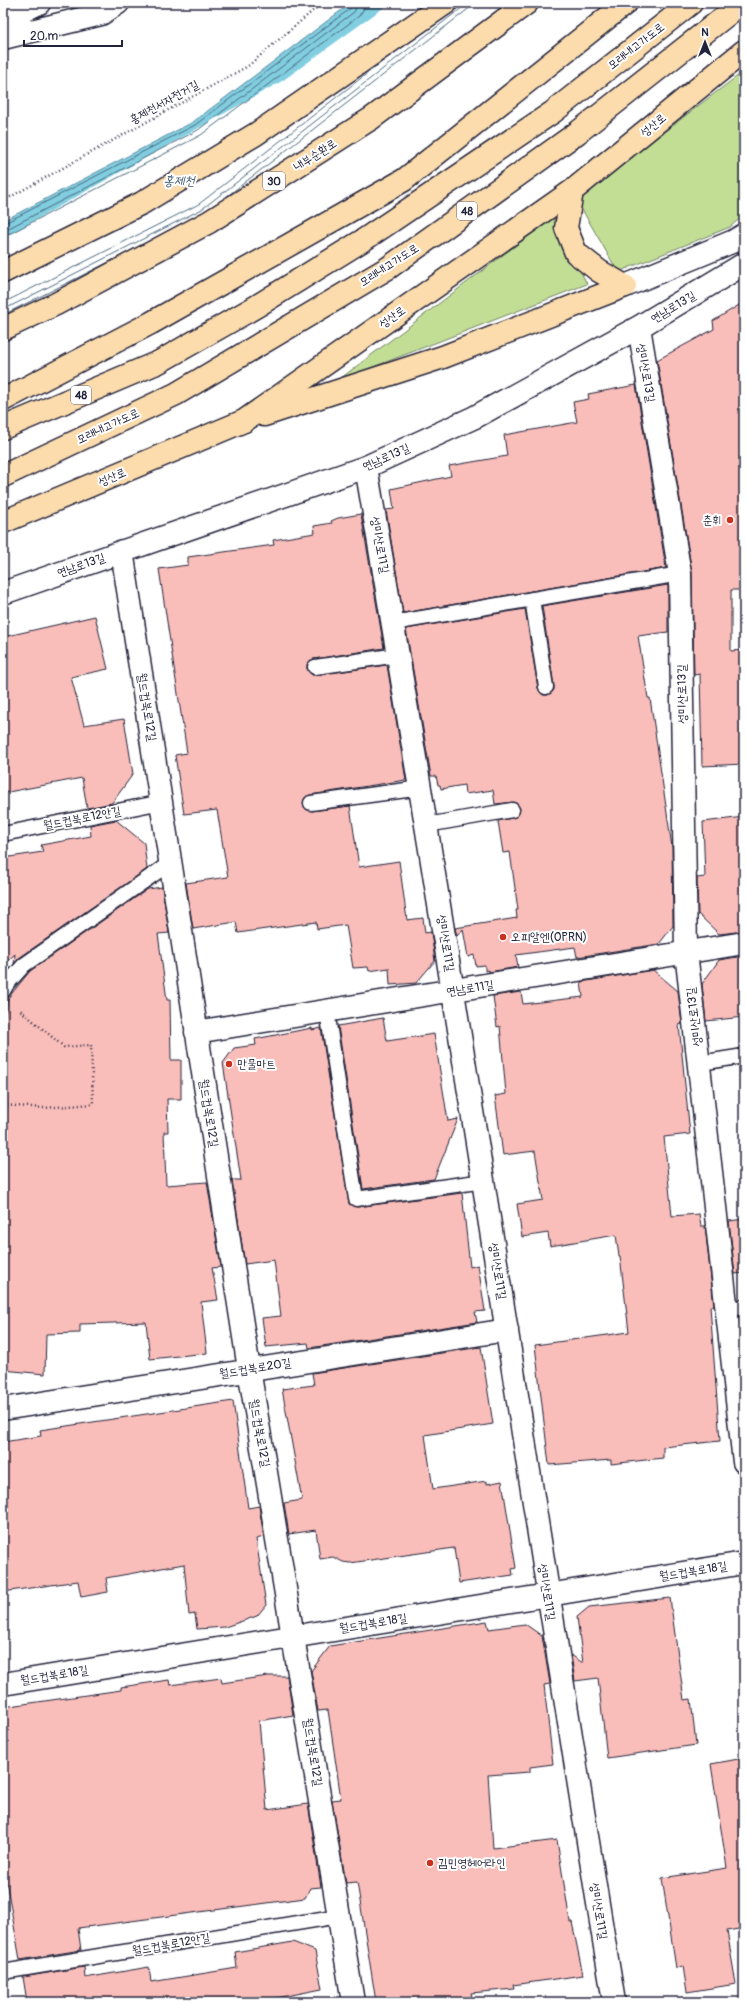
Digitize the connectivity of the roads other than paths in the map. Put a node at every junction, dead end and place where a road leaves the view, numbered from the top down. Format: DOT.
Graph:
graph roads {
  1 [pos="39,3"];
  2 [pos="118,3"];
  3 [pos="446,3"];
  4 [pos="527,3"];
  5 [pos="626,3"];
  6 [pos="691,3"];
  7 [pos="742,3"];
  8 [pos="3,21"];
  9 [pos="3,38"];
  10 [pos="744,51"];
  11 [pos="572,191"];
  12 [pos="744,235"];
  13 [pos="744,264"];
  14 [pos="3,272"];
  15 [pos="625,286"];
  16 [pos="639,327"];
  17 [pos="3,329"];
  18 [pos="3,400"];
  19 [pos="244,421"];
  20 [pos="3,428"];
  21 [pos="366,467"];
  22 [pos="3,476"];
  23 [pos="3,522"];
  24 [pos="122,551"];
  25 [pos="680,574"];
  26 [pos="3,593"];
  27 [pos="532,599"];
  28 [pos="393,623"];
  29 [pos="398,655"];
  30 [pos="315,668"];
  31 [pos="546,687"];
  32 [pos="421,788"];
  33 [pos="162,802"];
  34 [pos="311,803"];
  35 [pos="512,810"];
  36 [pos="427,825"];
  37 [pos="3,834"];
  38 [pos="170,863"];
  39 [pos="744,943"];
  40 [pos="686,952"];
  41 [pos="454,991"];
  42 [pos="3,992"];
  43 [pos="327,1011"];
  44 [pos="196,1032"];
  45 [pos="744,1056"];
  46 [pos="700,1063"];
  47 [pos="484,1181"];
  48 [pos="736,1308"];
  49 [pos="507,1330"];
  50 [pos="249,1369"];
  51 [pos="3,1409"];
  52 [pos="744,1453"];
  53 [pos="744,1563"];
  54 [pos="547,1594"];
  55 [pos="294,1636"];
  56 [pos="3,1684"];
  57 [pos="339,1916"];
  58 [pos="3,1972"];
  59 [pos="353,2002"];
  60 [pos="614,2002"];
  1 -- 8 [label="street"];
  2 -- 9 [label="street"];
  3 -- 14 [label="main road"];
  4 -- 17 [label="main road, 내부순환로 / 30"];
  5 -- 18 [label="main road"];
  6 -- 20 [label="main road, 모래내고가도로 / 48"];
  7 -- 22 [label="main road, 모래내고가도로 / 48"];
  10 -- 11 [label="main road, 성산로"];
  11 -- 15 [label="main road"];
  11 -- 19 [label="main road, 성산로"];
  12 -- 15 [label="street"];
  13 -- 16 [label="street, 연남로13길"];
  15 -- 19 [label="main road"];
  16 -- 21 [label="street, 연남로13길"];
  16 -- 25 [label="street, 성미산로13길"];
  19 -- 23 [label="main road, 성산로"];
  21 -- 24 [label="street, 연남로13길"];
  21 -- 28 [label="street, 성미산로11길"];
  24 -- 26 [label="street, 연남로13길"];
  24 -- 33 [label="street, 월드컵북로12길"];
  25 -- 27 [label="lane"];
  25 -- 40 [label="street, 성미산로13길"];
  27 -- 28 [label="lane"];
  27 -- 31 [label="lane"];
  28 -- 29 [label="street, 성미산로11길"];
  29 -- 30 [label="lane"];
  29 -- 32 [label="street, 성미산로11길"];
  32 -- 34 [label="lane"];
  32 -- 36 [label="street, 성미산로11길"];
  33 -- 37 [label="lane, 월드컵북로12안길"];
  33 -- 38 [label="street, 월드컵북로12길"];
  35 -- 36 [label="lane"];
  36 -- 41 [label="street, 성미산로11길"];
  38 -- 42 [label="lane"];
  38 -- 44 [label="street, 월드컵북로12길"];
  39 -- 40 [label="street, 연남로11길"];
  40 -- 41 [label="street, 연남로11길"];
  40 -- 46 [label="street, 성미산로13길"];
  41 -- 43 [label="street, 연남로11길"];
  41 -- 47 [label="street, 성미산로11길"];
  43 -- 44 [label="street, 연남로11길"];
  43 -- 47 [label="lane"];
  44 -- 50 [label="street, 월드컵북로12길"];
  45 -- 46 [label="lane, 성미산로13길"];
  46 -- 48 [label="street, 성미산로13길"];
  47 -- 49 [label="street, 성미산로11길"];
  48 -- 52 [label="street, 성미산로13길"];
  49 -- 50 [label="street, 월드컵북로20길"];
  49 -- 54 [label="street, 성미산로11길"];
  50 -- 51 [label="street, 월드컵북로20길"];
  50 -- 55 [label="street, 월드컵북로12길"];
  53 -- 54 [label="street, 월드컵북로18길"];
  54 -- 55 [label="street, 월드컵북로18길"];
  54 -- 60 [label="street, 성미산로11길"];
  55 -- 56 [label="street, 월드컵북로18길"];
  55 -- 57 [label="street, 월드컵북로12길"];
  57 -- 58 [label="lane, 월드컵북로12안길"];
  57 -- 59 [label="street, 월드컵북로12길"];
}
